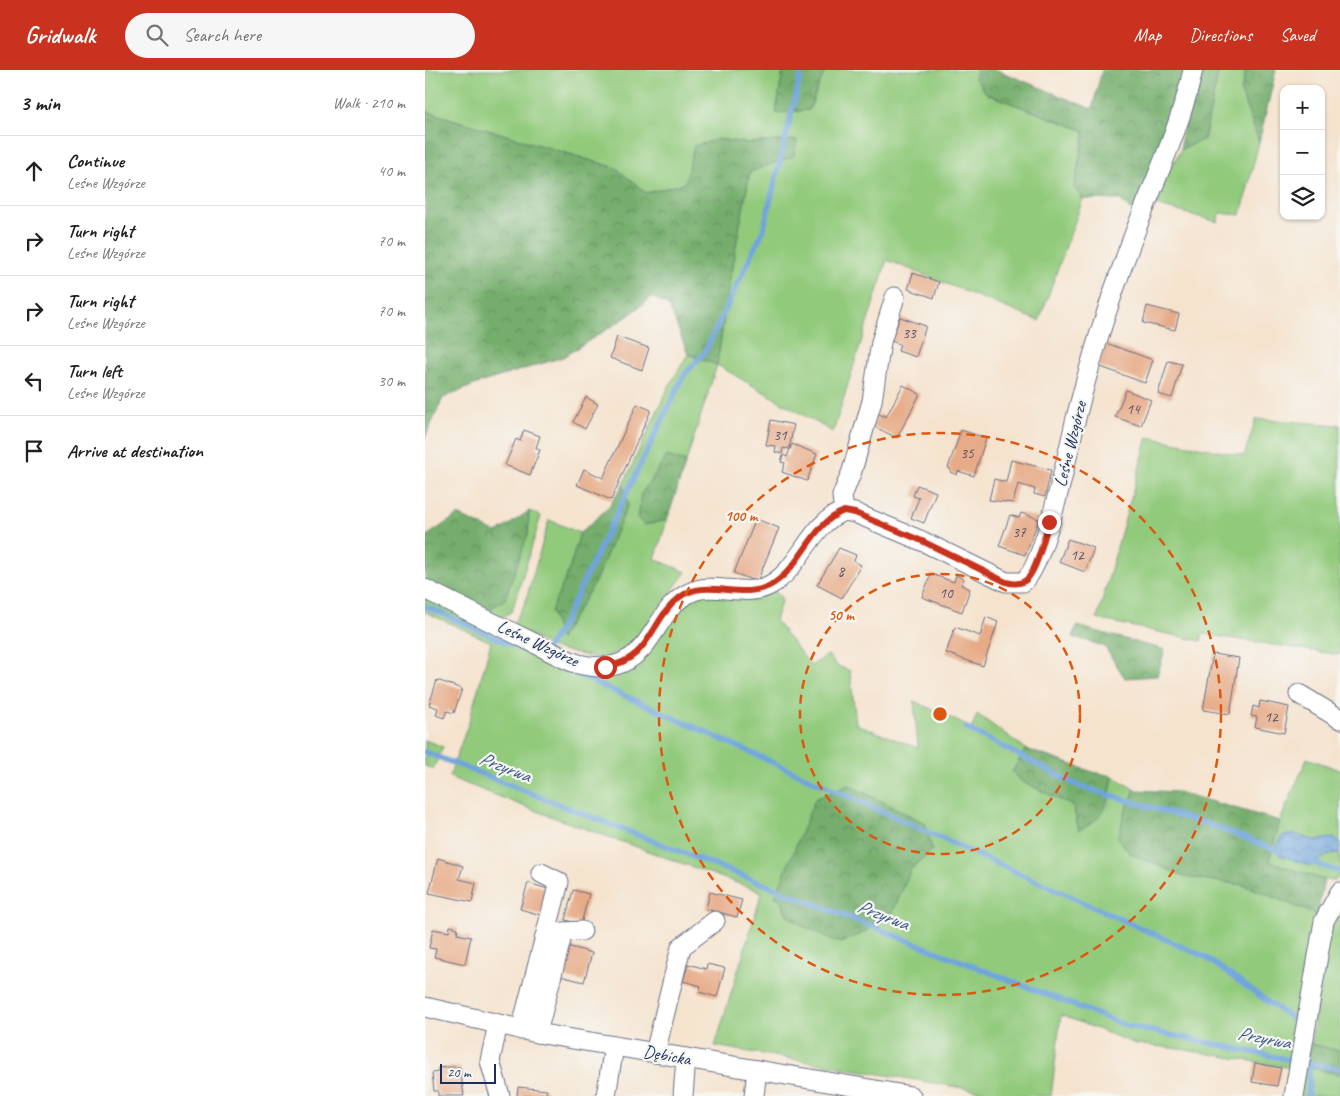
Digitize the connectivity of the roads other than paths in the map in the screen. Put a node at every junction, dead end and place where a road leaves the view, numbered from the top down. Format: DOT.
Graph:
graph roads {
  1 [pos="1193,70"];
  2 [pos="895,297"];
  3 [pos="844,511"];
  4 [pos="425,589"];
  5 [pos="1299,694"];
  6 [pos="1339,717"];
  7 [pos="541,873"];
  8 [pos="1340,892"];
  9 [pos="715,921"];
  10 [pos="582,931"];
  11 [pos="425,1007"];
  12 [pos="498,1024"];
  13 [pos="529,1031"];
  14 [pos="614,1046"];
  15 [pos="655,1053"];
  16 [pos="686,1058"];
  17 [pos="757,1070"];
  18 [pos="823,1089"];
  19 [pos="500,1096"];
  20 [pos="606,1096"];
  21 [pos="683,1096"];
  22 [pos="755,1096"];
  23 [pos="908,1096"];
  24 [pos="1294,1096"];
  1 -- 3 [label="street, Leśne Wzgórze"];
  2 -- 3 [label="street"];
  3 -- 4 [label="street, Leśne Wzgórze"];
  5 -- 6 [label="street"];
  7 -- 13 [label="street"];
  8 -- 24 [label="street"];
  9 -- 15 [label="street"];
  10 -- 13 [label="street"];
  11 -- 12 [label="street, Dębicka"];
  12 -- 13 [label="street, Dębicka"];
  12 -- 19 [label="street"];
  13 -- 14 [label="street, Dębicka"];
  14 -- 15 [label="street, Dębicka"];
  14 -- 20 [label="street"];
  15 -- 16 [label="street, Dębicka"];
  16 -- 17 [label="street, Dębicka"];
  16 -- 21 [label="street"];
  17 -- 18 [label="street, Dębicka"];
  17 -- 22 [label="street"];
  18 -- 23 [label="street, Dębicka"];
}
